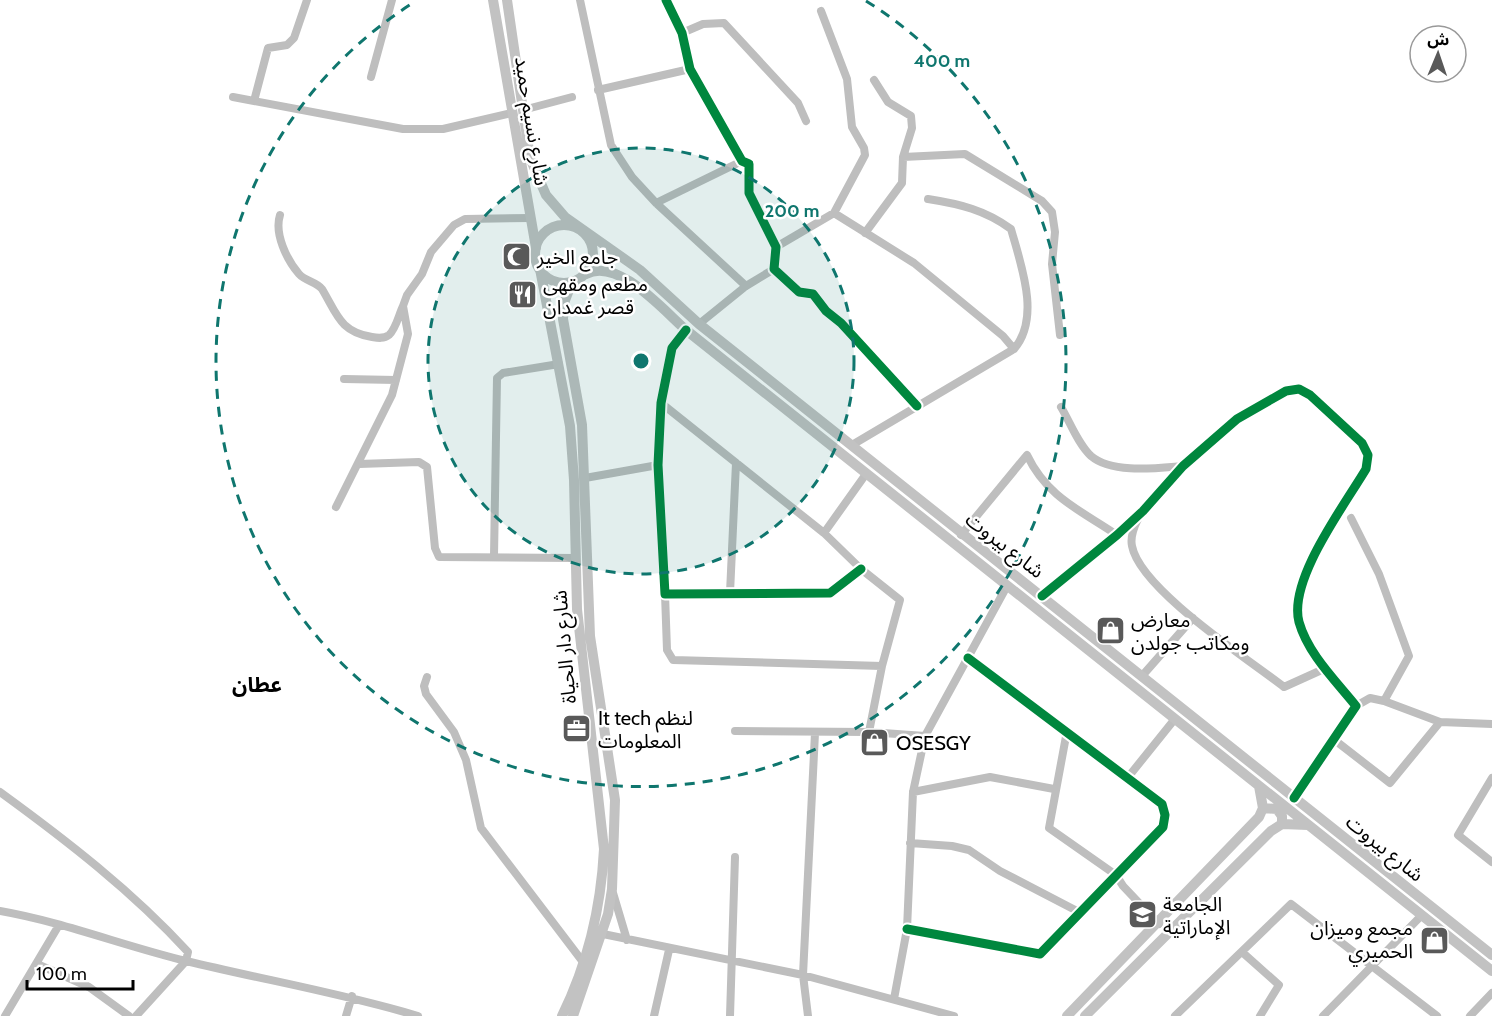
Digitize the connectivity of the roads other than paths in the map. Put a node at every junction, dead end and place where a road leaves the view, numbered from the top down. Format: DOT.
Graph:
graph roads {
  1 [pos="307,0"];
  2 [pos="392,0"];
  3 [pos="493,0"];
  4 [pos="507,0"];
  5 [pos="580,0"];
  6 [pos="666,0"];
  7 [pos="821,11"];
  8 [pos="682,33"];
  9 [pos="690,69"];
  10 [pos="371,77"];
  11 [pos="874,80"];
  12 [pos="598,90"];
  13 [pos="233,97"];
  14 [pos="572,97"];
  15 [pos="254,101"];
  16 [pos="518,111"];
  17 [pos="806,121"];
  18 [pos="903,157"];
  19 [pos="742,161"];
  20 [pos="928,199"];
  21 [pos="656,203"];
  22 [pos="834,213"];
  23 [pos="280,215"];
  24 [pos="530,218"];
  25 [pos="582,230"];
  26 [pos="865,233"];
  27 [pos="776,247"];
  28 [pos="536,248"];
  29 [pos="540,269"];
  30 [pos="774,269"];
  31 [pos="586,274"];
  32 [pos="572,282"];
  33 [pos="746,286"];
  34 [pos="403,306"];
  35 [pos="699,324"];
  36 [pos="686,330"];
  37 [pos="1060,335"];
  38 [pos="1014,349"];
  39 [pos="559,364"];
  40 [pos="344,379"];
  41 [pos="396,380"];
  42 [pos="662,403"];
  43 [pos="917,406"];
  44 [pos="1061,407"];
  45 [pos="837,442"];
  46 [pos="852,445"];
  47 [pos="736,463"];
  48 [pos="359,464"];
  49 [pos="658,465"];
  50 [pos="1183,466"];
  51 [pos="866,474"];
  52 [pos="580,479"];
  53 [pos="336,507"];
  54 [pos="1143,511"];
  55 [pos="1351,518"];
  56 [pos="824,533"];
  57 [pos="961,535"];
  58 [pos="1117,535"];
  59 [pos="494,556"];
  60 [pos="575,558"];
  61 [pos="861,570"];
  62 [pos="1007,586"];
  63 [pos="730,593"];
  64 [pos="665,594"];
  65 [pos="1042,596"];
  66 [pos="1193,618"];
  67 [pos="1083,631"];
  68 [pos="1076,640"];
  69 [pos="968,658"];
  70 [pos="882,666"];
  71 [pos="1326,668"];
  72 [pos="1142,676"];
  73 [pos="427,677"];
  74 [pos="1384,701"];
  75 [pos="1356,706"];
  76 [pos="1174,720"];
  77 [pos="1440,722"];
  78 [pos="1492,724"];
  79 [pos="735,731"];
  80 [pos="1067,731"];
  81 [pos="870,732"];
  82 [pos="815,733"];
  83 [pos="925,736"];
  84 [pos="1332,738"];
  85 [pos="1129,776"];
  86 [pos="1492,778"];
  87 [pos="1259,785"];
  88 [pos="1054,789"];
  89 [pos="0,792"];
  90 [pos="912,792"];
  91 [pos="1294,798"];
  92 [pos="1263,808"];
  93 [pos="1282,824"];
  94 [pos="1308,825"];
  95 [pos="910,843"];
  96 [pos="735,857"];
  97 [pos="1492,862"];
  98 [pos="1116,875"];
  99 [pos="612,889"];
  100 [pos="0,911"];
  101 [pos="1079,912"];
  102 [pos="1421,916"];
  103 [pos="59,925"];
  104 [pos="1163,928"];
  105 [pos="907,929"];
  106 [pos="603,934"];
  107 [pos="627,940"];
  108 [pos="1480,946"];
  109 [pos="669,950"];
  110 [pos="1242,952"];
  111 [pos="1472,955"];
  112 [pos="1492,956"];
  113 [pos="733,960"];
  114 [pos="186,961"];
  115 [pos="583,962"];
  116 [pos="37,964"];
  117 [pos="1372,966"];
  118 [pos="1492,971"];
  119 [pos="803,975"];
  120 [pos="1492,993"];
  121 [pos="352,996"];
  122 [pos="894,999"];
  123 [pos="117,1013"];
  124 [pos="5,1016"];
  125 [pos="129,1016"];
  126 [pos="136,1016"];
  127 [pos="346,1016"];
  128 [pos="418,1016"];
  129 [pos="562,1016"];
  130 [pos="573,1016"];
  131 [pos="654,1016"];
  132 [pos="730,1016"];
  133 [pos="808,1016"];
  134 [pos="954,1016"];
  135 [pos="1067,1016"];
  136 [pos="1085,1016"];
  137 [pos="1175,1016"];
  138 [pos="1260,1016"];
  139 [pos="1323,1016"];
  140 [pos="1437,1016"];
  141 [pos="1470,1016"];
  1 -- 15 [label="street"];
  2 -- 10 [label="street"];
  3 -- 16 [label="main road, شارع نسيم حميد"];
  4 -- 16 [label="main road, شارع نسيم حميد"];
  5 -- 12 [label="street"];
  6 -- 8 [label="street"];
  7 -- 22 [label="street"];
  8 -- 9 [label="street"];
  8 -- 17 [label="street"];
  9 -- 12 [label="street"];
  9 -- 19 [label="street"];
  11 -- 18 [label="street"];
  12 -- 21 [label="street"];
  13 -- 15 [label="street"];
  14 -- 16 [label="street"];
  15 -- 16 [label="street"];
  16 -- 24 [label="main road, شارع نسيم حميد"];
  16 -- 25 [label="main road, شارع نسيم حميد"];
  18 -- 26 [label="street"];
  18 -- 37 [label="street"];
  19 -- 21 [label="street"];
  19 -- 27 [label="street"];
  20 -- 38 [label="street"];
  21 -- 33 [label="street"];
  22 -- 26 [label="street"];
  22 -- 27 [label="street"];
  23 -- 34 [label="street"];
  24 -- 28 [label="main road, شارع نسيم حميد"];
  24 -- 34 [label="street"];
  25 -- 28 [label="main road"];
  25 -- 31 [label="main road"];
  25 -- 35 [label="main road, شارع بيروت"];
  26 -- 38 [label="street"];
  27 -- 30 [label="street"];
  28 -- 29 [label="main road"];
  29 -- 32 [label="main road"];
  29 -- 39 [label="main road, شارع دار الحياة"];
  30 -- 33 [label="street"];
  30 -- 43 [label="street"];
  31 -- 32 [label="main road"];
  31 -- 36 [label="main road, شارع بيروت"];
  32 -- 52 [label="main road, شارع دار الحياة"];
  33 -- 35 [label="street"];
  34 -- 41 [label="street"];
  35 -- 45 [label="main road, شارع بيروت"];
  36 -- 42 [label="street"];
  36 -- 45 [label="main road, شارع بيروت"];
  38 -- 43 [label="street"];
  39 -- 52 [label="main road, شارع دار الحياة"];
  39 -- 59 [label="street"];
  40 -- 41 [label="street"];
  41 -- 48 [label="street"];
  42 -- 47 [label="street"];
  42 -- 49 [label="street"];
  43 -- 46 [label="street"];
  44 -- 50 [label="street"];
  45 -- 46 [label="main road, شارع بيروت"];
  45 -- 51 [label="main road, شارع بيروت"];
  46 -- 57 [label="main road, شارع بيروت"];
  47 -- 56 [label="street"];
  47 -- 63 [label="street"];
  48 -- 53 [label="street"];
  48 -- 59 [label="street"];
  49 -- 52 [label="street"];
  49 -- 64 [label="street"];
  50 -- 54 [label="street"];
  50 -- 71 [label="street"];
  51 -- 56 [label="street"];
  51 -- 62 [label="main road, شارع بيروت"];
  52 -- 60 [label="main road, شارع دار الحياة"];
  52 -- 99 [label="main road, شارع دار الحياة"];
  54 -- 58 [label="street"];
  54 -- 66 [label="street"];
  55 -- 74 [label="street"];
  56 -- 61 [label="street"];
  57 -- 58 [label="street"];
  57 -- 65 [label="main road, شارع بيروت"];
  58 -- 65 [label="street"];
  59 -- 60 [label="street"];
  60 -- 115 [label="main road, شارع دار الحياة"];
  61 -- 63 [label="street"];
  61 -- 70 [label="street"];
  62 -- 68 [label="main road, شارع بيروت"];
  62 -- 69 [label="street"];
  63 -- 64 [label="street"];
  64 -- 70 [label="street"];
  65 -- 67 [label="main road, شارع بيروت"];
  66 -- 71 [label="street"];
  66 -- 72 [label="street"];
  67 -- 68 [label="main road"];
  67 -- 72 [label="main road, شارع بيروت"];
  68 -- 76 [label="main road, شارع بيروت"];
  69 -- 80 [label="street"];
  69 -- 83 [label="street"];
  70 -- 81 [label="street"];
  71 -- 75 [label="street"];
  72 -- 91 [label="main road, شارع بيروت"];
  73 -- 115 [label="street"];
  74 -- 75 [label="street"];
  74 -- 77 [label="street"];
  75 -- 84 [label="street"];
  76 -- 85 [label="street"];
  76 -- 87 [label="main road, شارع بيروت"];
  77 -- 78 [label="street"];
  77 -- 84 [label="street"];
  79 -- 82 [label="street"];
  80 -- 85 [label="street"];
  80 -- 88 [label="street"];
  81 -- 82 [label="street"];
  81 -- 83 [label="street"];
  82 -- 119 [label="street"];
  83 -- 90 [label="street"];
  84 -- 91 [label="street"];
  85 -- 98 [label="street"];
  86 -- 97 [label="street"];
  87 -- 92 [label="main road"];
  87 -- 94 [label="main road, شارع بيروت"];
  88 -- 90 [label="street"];
  88 -- 98 [label="street"];
  89 -- 114 [label="street"];
  90 -- 95 [label="street"];
  91 -- 108 [label="main road, شارع بيروت"];
  92 -- 93 [label="main road"];
  92 -- 104 [label="main road"];
  93 -- 94 [label="main road"];
  93 -- 104 [label="main road"];
  94 -- 102 [label="main road, شارع بيروت"];
  95 -- 101 [label="street"];
  95 -- 105 [label="street"];
  96 -- 113 [label="street"];
  98 -- 101 [label="street"];
  98 -- 104 [label="street"];
  99 -- 106 [label="main road, شارع دار الحياة"];
  99 -- 107 [label="street"];
  100 -- 103 [label="street"];
  101 -- 105 [label="street"];
  102 -- 111 [label="main road, شارع بيروت"];
  102 -- 117 [label="street"];
  103 -- 114 [label="street"];
  103 -- 116 [label="street"];
  104 -- 135 [label="main road"];
  104 -- 136 [label="main road"];
  105 -- 122 [label="street"];
  106 -- 107 [label="street"];
  106 -- 130 [label="main road, شارع دار الحياة"];
  107 -- 109 [label="street"];
  108 -- 111 [label="main road"];
  108 -- 112 [label="main road, شارع بيروت"];
  109 -- 113 [label="street"];
  109 -- 131 [label="street"];
  110 -- 117 [label="street"];
  110 -- 137 [label="street"];
  110 -- 138 [label="street"];
  111 -- 118 [label="main road, شارع بيروت"];
  113 -- 119 [label="street"];
  113 -- 132 [label="street"];
  114 -- 121 [label="street"];
  114 -- 126 [label="street"];
  115 -- 129 [label="main road, شارع دار الحياة"];
  116 -- 123 [label="street"];
  116 -- 124 [label="street"];
  117 -- 139 [label="street"];
  117 -- 140 [label="street"];
  119 -- 122 [label="street"];
  119 -- 133 [label="street"];
  120 -- 141 [label="street"];
  121 -- 127 [label="street"];
  121 -- 128 [label="street"];
  122 -- 134 [label="street"];
  123 -- 125 [label="street"];
}
